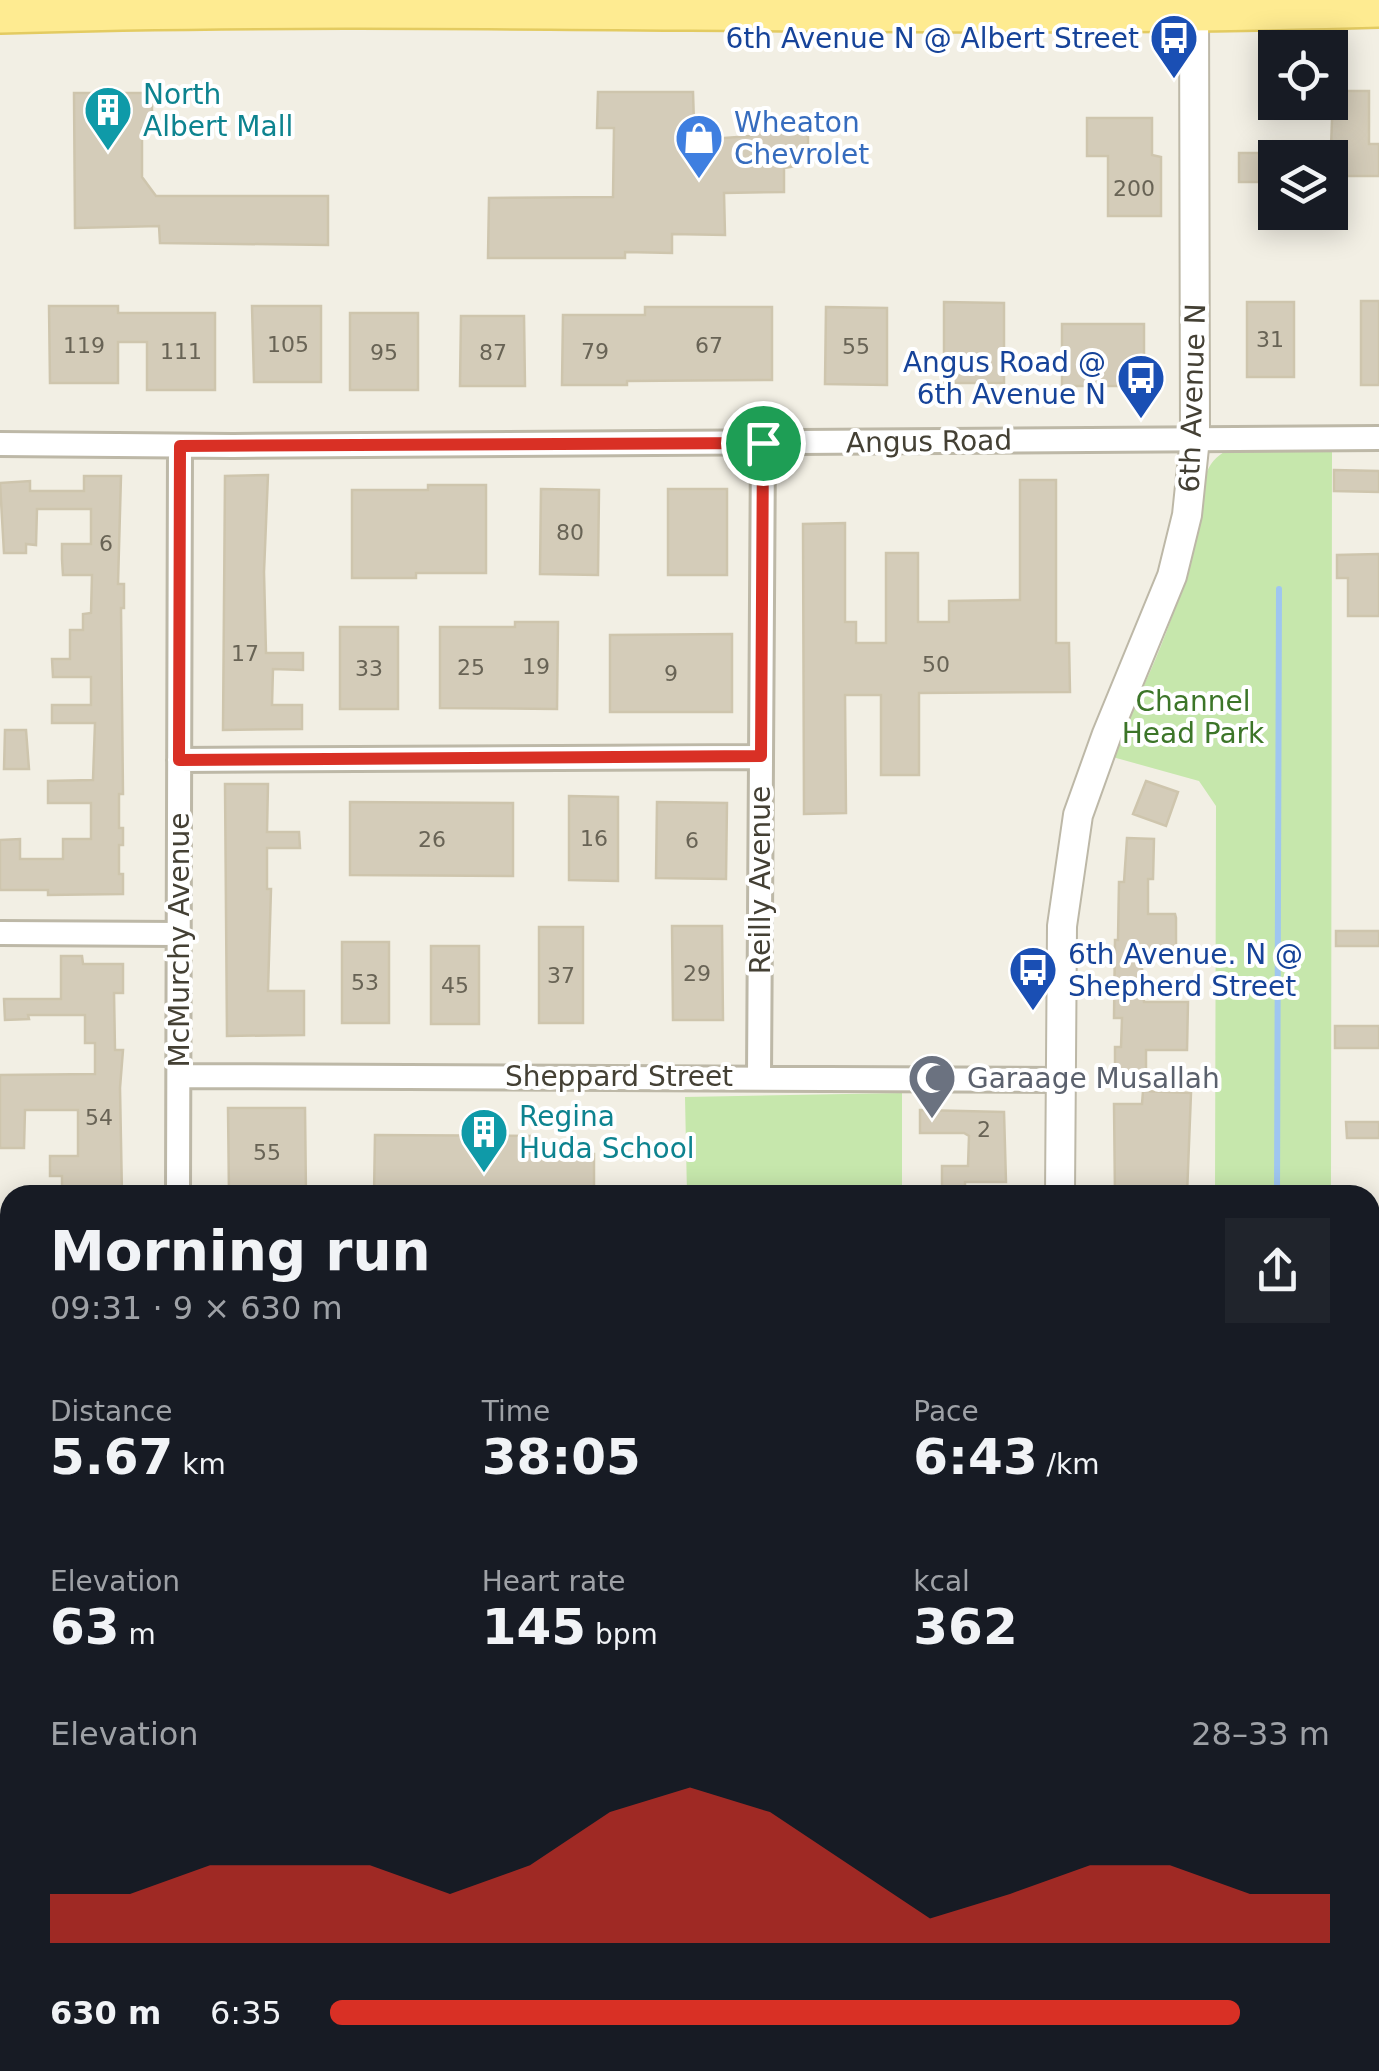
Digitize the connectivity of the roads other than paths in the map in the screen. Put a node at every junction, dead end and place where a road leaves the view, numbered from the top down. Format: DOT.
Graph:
graph roads {
  1 [pos="614,5"];
  2 [pos="1194,7"];
  3 [pos="1379,9"];
  4 [pos="0,15"];
  5 [pos="1195,438"];
  6 [pos="1379,438"];
  7 [pos="763,443"];
  8 [pos="0,444"];
  9 [pos="180,446"];
  10 [pos="761,756"];
  11 [pos="179,760"];
  12 [pos="0,934"];
  13 [pos="178,934"];
  14 [pos="178,1076"];
  15 [pos="759,1076"];
  16 [pos="1060,1080"];
  17 [pos="178,1185"];
  18 [pos="1060,1185"];
  1 -- 2 [label="main road"];
  1 -- 4 [label="main road"];
  2 -- 3 [label="main road"];
  2 -- 5 [label="street, 6th Avenue N"];
  5 -- 6 [label="street, Angus Road"];
  5 -- 7 [label="street, Angus Road"];
  5 -- 16 [label="street, 6th Avenue N"];
  7 -- 9 [label="street, Angus Road"];
  7 -- 10 [label="street, Reilly Avenue"];
  8 -- 9 [label="street, Angus Road"];
  9 -- 11 [label="street, McMurchy Avenue"];
  10 -- 11 [label="street"];
  10 -- 15 [label="street, Reilly Avenue"];
  11 -- 13 [label="street, McMurchy Avenue"];
  12 -- 13 [label="street"];
  13 -- 14 [label="street, McMurchy Avenue"];
  14 -- 15 [label="street, Sheppard Street"];
  14 -- 17 [label="street, McMurchy Avenue"];
  15 -- 16 [label="street, Sheppard Street"];
  16 -- 18 [label="street, 6th Avenue N"];
}
